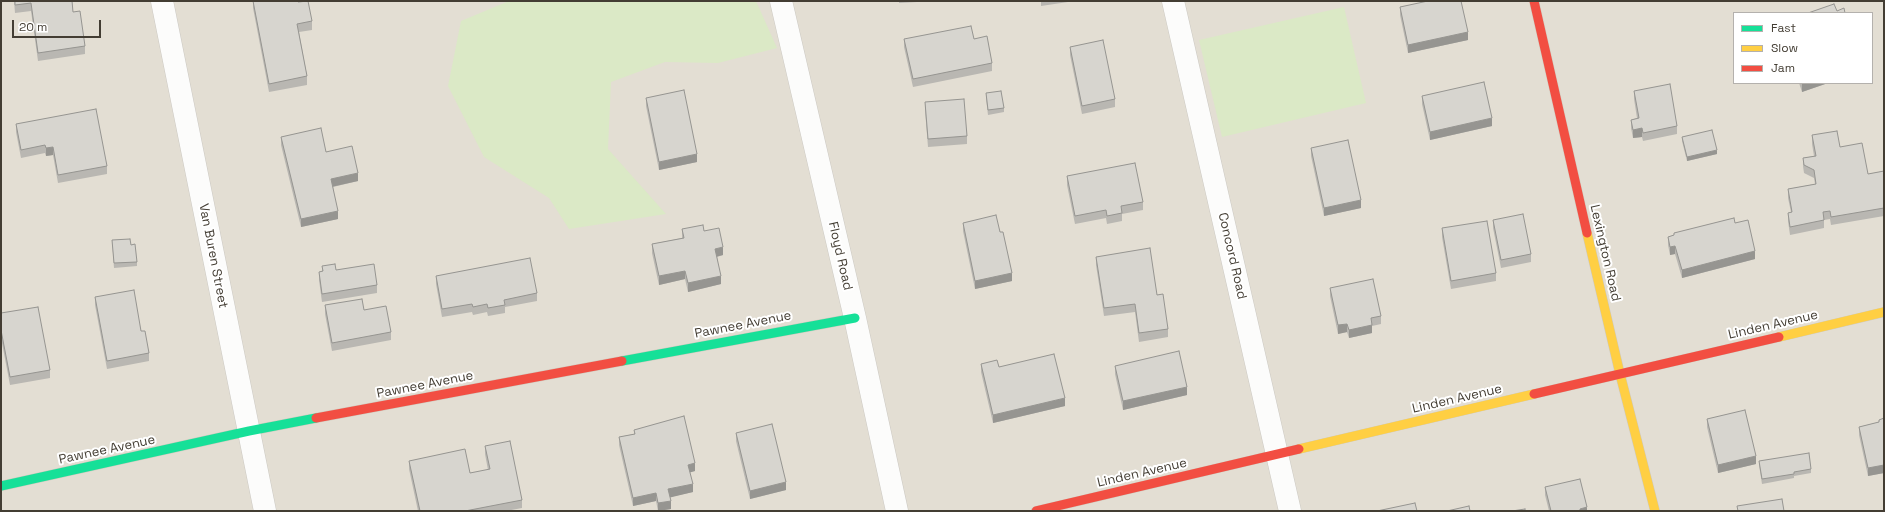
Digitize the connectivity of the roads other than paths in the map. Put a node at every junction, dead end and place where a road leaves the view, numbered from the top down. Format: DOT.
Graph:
graph roads {
  1 [pos="162,1"];
  2 [pos="781,1"];
  3 [pos="1173,1"];
  4 [pos="1534,1"];
  5 [pos="1884,312"];
  6 [pos="855,318"];
  7 [pos="1620,374"];
  8 [pos="249,432"];
  9 [pos="1277,455"];
  10 [pos="1,486"];
  11 [pos="265,511"];
  12 [pos="897,511"];
  13 [pos="1036,511"];
  14 [pos="1290,511"];
  15 [pos="1655,511"];
  1 -- 8 [label="street, Van Buren Street"];
  2 -- 6 [label="street, Floyd Road"];
  3 -- 9 [label="street, Concord Road"];
  4 -- 7 [label="street, Lexington Road"];
  5 -- 7 [label="street, Linden Avenue"];
  6 -- 8 [label="street, Pawnee Avenue"];
  6 -- 12 [label="street, Floyd Road"];
  7 -- 9 [label="street, Linden Avenue"];
  7 -- 15 [label="street, Lexington Road"];
  8 -- 10 [label="street, Pawnee Avenue"];
  8 -- 11 [label="street, Van Buren Street"];
  9 -- 13 [label="street, Linden Avenue"];
  9 -- 14 [label="street, Concord Road"];
}
